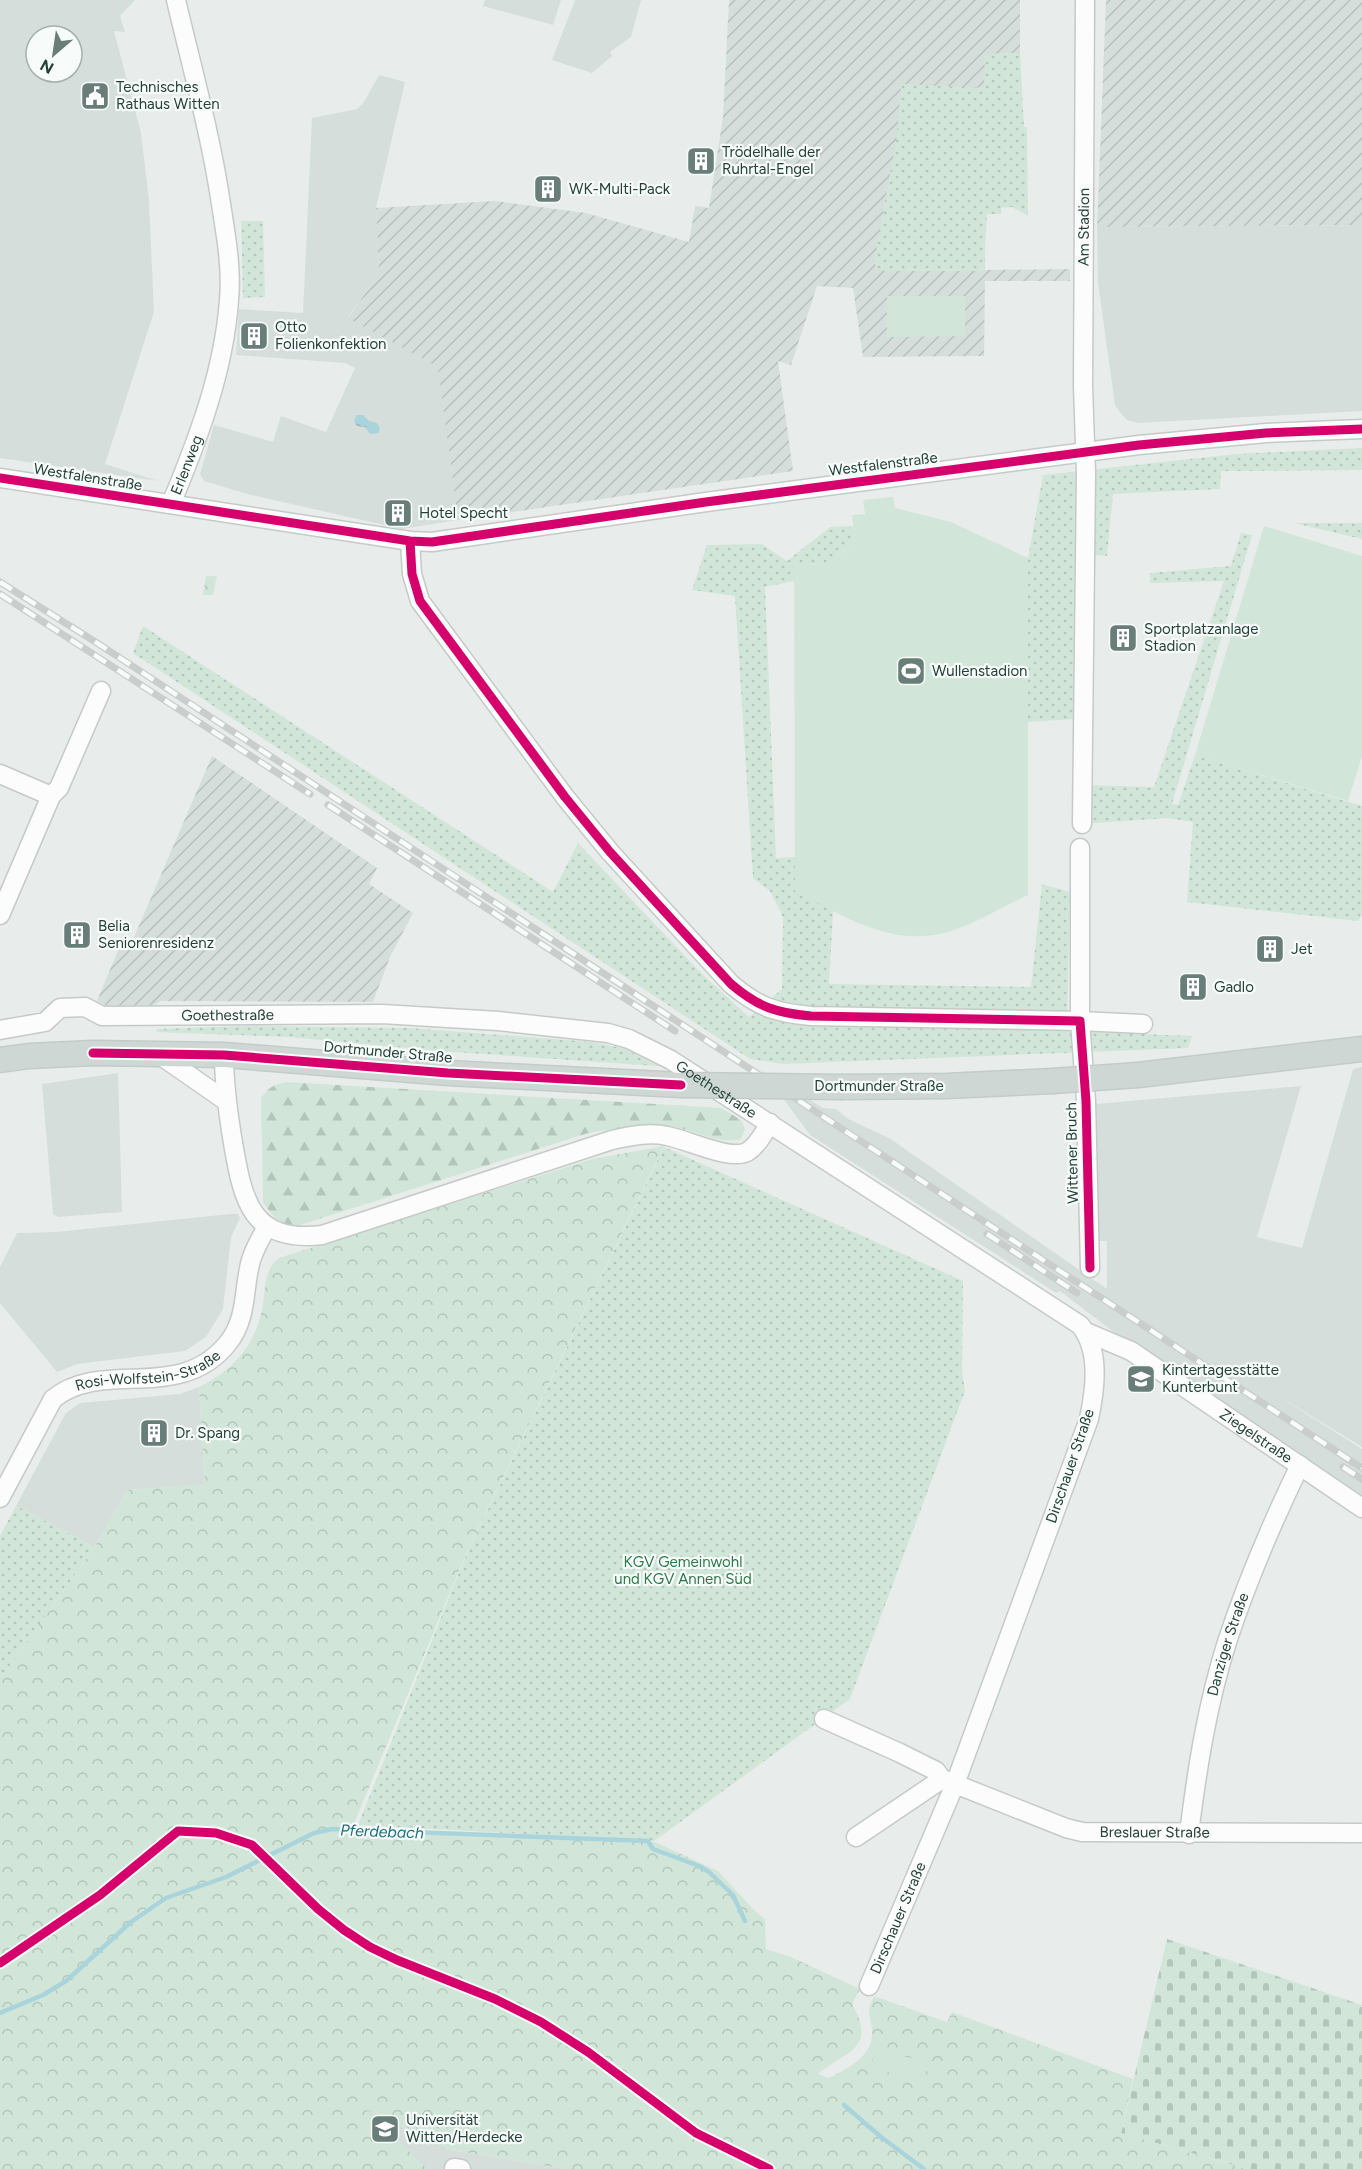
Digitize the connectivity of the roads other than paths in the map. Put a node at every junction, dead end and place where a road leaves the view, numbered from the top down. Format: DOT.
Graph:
graph roads {
  1 [pos="176,0"];
  2 [pos="1085,0"];
  3 [pos="1362,429"];
  4 [pos="1086,453"];
  5 [pos="0,478"];
  6 [pos="171,504"];
  7 [pos="410,541"];
  8 [pos="101,691"];
  9 [pos="0,774"];
  10 [pos="51,796"];
  11 [pos="1082,824"];
  12 [pos="1080,848"];
  13 [pos="0,915"];
  14 [pos="1143,1024"];
  15 [pos="1081,1029"];
  16 [pos="0,1030"];
  17 [pos="1362,1049"];
  18 [pos="157,1053"];
  19 [pos="224,1055"];
  20 [pos="0,1060"];
  21 [pos="226,1101"];
  22 [pos="770,1124"];
  23 [pos="267,1227"];
  24 [pos="1089,1268"];
  25 [pos="1086,1332"];
  26 [pos="1300,1465"];
  27 [pos="0,1498"];
  28 [pos="1362,1508"];
  29 [pos="824,1719"];
  30 [pos="949,1781"];
  31 [pos="1362,1833"];
  32 [pos="1189,1834"];
  33 [pos="856,1837"];
  34 [pos="869,1986"];
  1 -- 6 [label="street, Erlenweg"];
  2 -- 4 [label="street, Am Stadion"];
  3 -- 4 [label="street, Westfalenstraße"];
  4 -- 7 [label="street, Westfalenstraße"];
  4 -- 11 [label="street"];
  5 -- 6 [label="street, Westfalenstraße"];
  6 -- 7 [label="street, Westfalenstraße"];
  7 -- 15 [label="street"];
  8 -- 10 [label="street"];
  9 -- 10 [label="street"];
  10 -- 13 [label="street"];
  12 -- 15 [label="street, Wittener Bruch"];
  14 -- 15 [label="street"];
  15 -- 24 [label="street, Wittener Bruch"];
  16 -- 22 [label="street, Goethestraße"];
  17 -- 19 [label="main road, Dortmunder Straße, bridge"];
  18 -- 19 [label="main road, Dortmunder Straße"];
  18 -- 20 [label="main road, Dortmunder Straße"];
  18 -- 21 [label="street"];
  19 -- 21 [label="street"];
  21 -- 23 [label="street"];
  22 -- 23 [label="street, Goethestraße"];
  22 -- 25 [label="street"];
  23 -- 27 [label="street, Rosi-Wolfstein-Straße"];
  25 -- 26 [label="street, Ziegelstraße"];
  25 -- 30 [label="street, Dirschauer Straße"];
  26 -- 28 [label="street, Ziegelstraße"];
  26 -- 32 [label="street, Danziger Straße"];
  29 -- 30 [label="street"];
  30 -- 32 [label="street, Breslauer Straße"];
  30 -- 33 [label="street"];
  30 -- 34 [label="street, Dirschauer Straße"];
  31 -- 32 [label="street, Breslauer Straße"];
}
